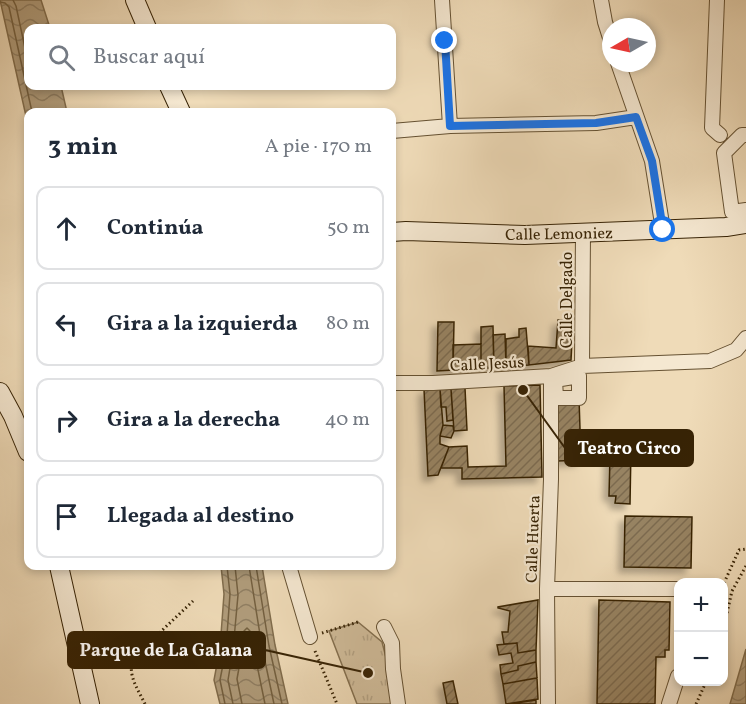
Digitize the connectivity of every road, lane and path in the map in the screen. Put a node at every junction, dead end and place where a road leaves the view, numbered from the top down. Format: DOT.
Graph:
graph roads {
  1 [pos="135,0"];
  2 [pos="442,0"];
  3 [pos="601,0"];
  4 [pos="717,0"];
  5 [pos="604,18"];
  6 [pos="145,24"];
  7 [pos="621,72"];
  8 [pos="171,90"];
  9 [pos="181,108"];
  10 [pos="636,117"];
  11 [pos="450,126"];
  12 [pos="396,131"];
  13 [pos="746,133"];
  14 [pos="720,135"];
  15 [pos="746,210"];
  16 [pos="746,224"];
  17 [pos="726,227"];
  18 [pos="663,230"];
  19 [pos="396,232"];
  20 [pos="583,233"];
  21 [pos="746,338"];
  22 [pos="582,366"];
  23 [pos="551,376"];
  24 [pos="396,383"];
  25 [pos="0,392"];
  26 [pos="24,442"];
  27 [pos="746,549"];
  28 [pos="746,566"];
  29 [pos="60,570"];
  30 [pos="290,570"];
  31 [pos="726,578"];
  32 [pos="547,589"];
  33 [pos="674,589"];
  34 [pos="193,601"];
  35 [pos="728,607"];
  36 [pos="358,622"];
  37 [pos="384,627"];
  38 [pos="310,637"];
  39 [pos="675,686"];
  40 [pos="704,686"];
  41 [pos="90,704"];
  42 [pos="145,704"];
  43 [pos="337,704"];
  44 [pos="398,704"];
  45 [pos="548,704"];
  46 [pos="669,704"];
  47 [pos="696,704"];
  1 -- 6 [label="street"];
  2 -- 11 [label="street"];
  3 -- 5 [label="street"];
  4 -- 14 [label="street"];
  7 -- 10 [label="street"];
  8 -- 9 [label="street"];
  10 -- 11 [label="street"];
  10 -- 18 [label="street"];
  11 -- 12 [label="street"];
  13 -- 14 [label="street"];
  13 -- 15 [label="street"];
  14 -- 17 [label="street"];
  16 -- 17 [label="street, Calle Lemoniez"];
  17 -- 18 [label="street, Calle Lemoniez"];
  18 -- 20 [label="street, Calle Lemoniez"];
  19 -- 20 [label="street, Calle Lemoniez"];
  20 -- 22 [label="street, Calle Delgado"];
  21 -- 22 [label="street, Calle Jesús"];
  22 -- 23 [label="street, Calle Jesús"];
  23 -- 24 [label="street, Calle Jesús"];
  23 -- 32 [label="street, Calle Huerta"];
  25 -- 26 [label="street"];
  27 -- 31 [label="path"];
  28 -- 35 [label="path"];
  29 -- 41 [label="street"];
  30 -- 38 [label="street"];
  32 -- 33 [label="street"];
  32 -- 45 [label="street, Calle Huerta"];
  34 -- 42 [label="path"];
  36 -- 38 [label="path"];
  37 -- 44 [label="street"];
  38 -- 43 [label="path"];
  39 -- 46 [label="street"];
  40 -- 47 [label="path"];
}
